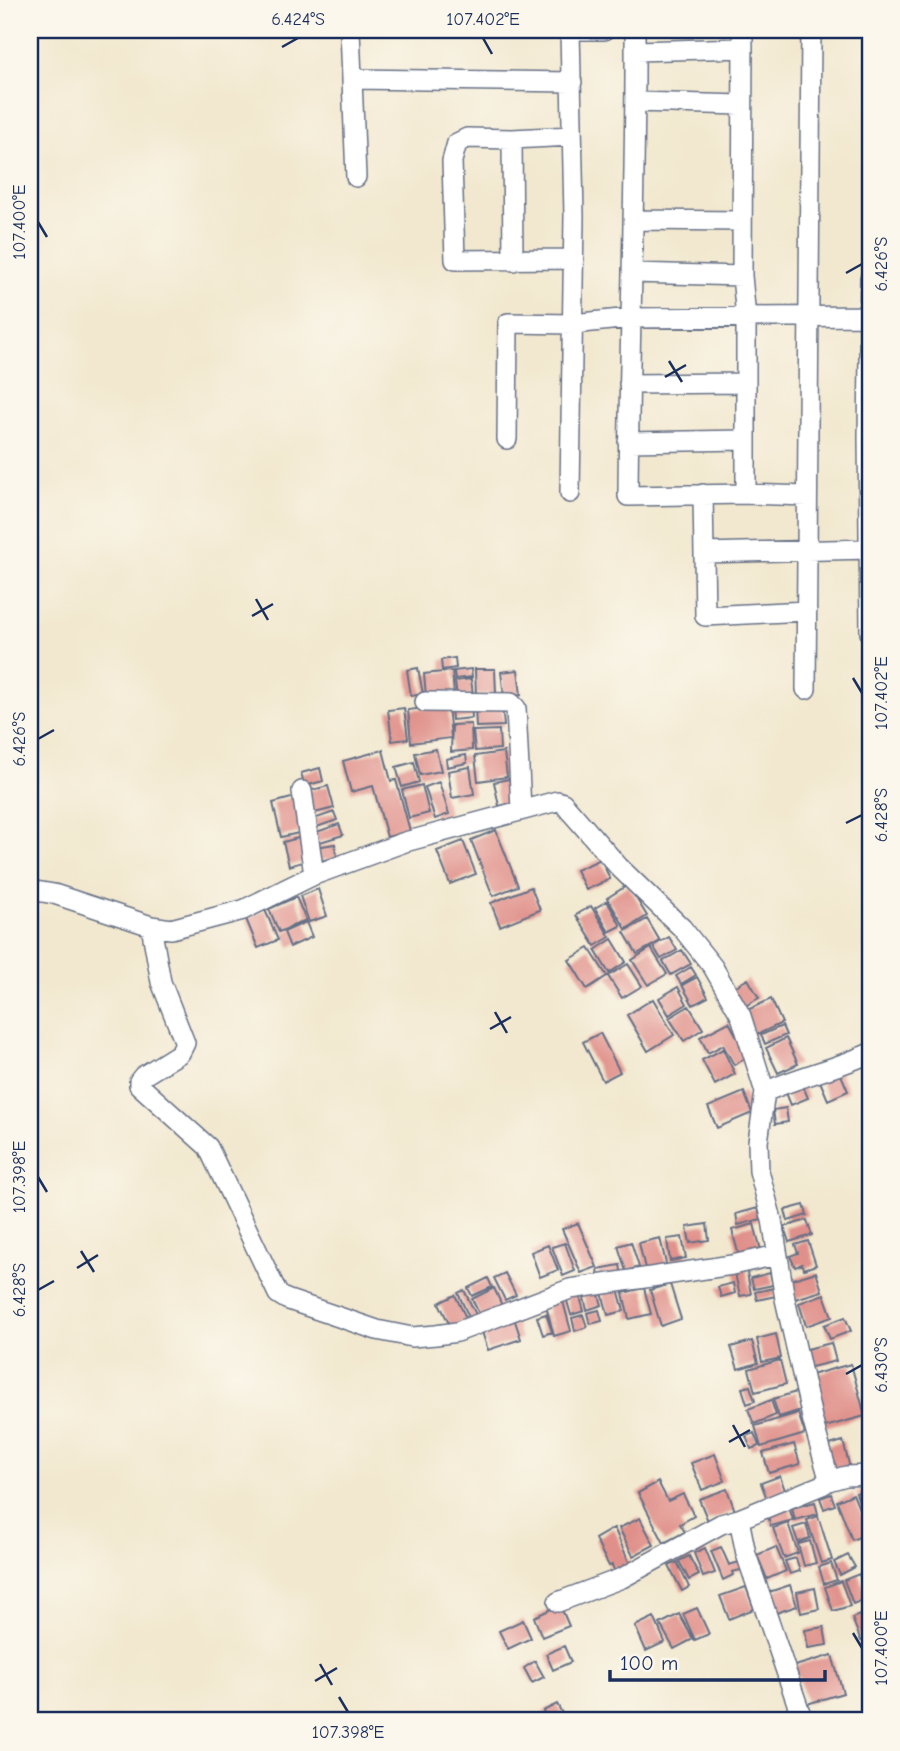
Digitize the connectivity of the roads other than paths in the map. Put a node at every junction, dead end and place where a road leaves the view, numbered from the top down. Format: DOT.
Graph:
graph roads {
  1 [pos="350,30"];
  2 [pos="570,30"];
  3 [pos="581,30"];
  4 [pos="604,30"];
  5 [pos="635,30"];
  6 [pos="810,30"];
  7 [pos="742,39"];
  8 [pos="636,51"];
  9 [pos="352,79"];
  10 [pos="572,82"];
  11 [pos="636,102"];
  12 [pos="742,105"];
  13 [pos="572,136"];
  14 [pos="512,139"];
  15 [pos="356,177"];
  16 [pos="634,220"];
  17 [pos="742,221"];
  18 [pos="573,259"];
  19 [pos="513,261"];
  20 [pos="633,273"];
  21 [pos="742,276"];
  22 [pos="870,279"];
  23 [pos="807,316"];
  24 [pos="869,316"];
  25 [pos="630,318"];
  26 [pos="746,318"];
  27 [pos="573,324"];
  28 [pos="869,381"];
  29 [pos="746,383"];
  30 [pos="629,384"];
  31 [pos="869,437"];
  32 [pos="507,439"];
  33 [pos="746,440"];
  34 [pos="628,442"];
  35 [pos="570,493"];
  36 [pos="703,494"];
  37 [pos="746,494"];
  38 [pos="807,496"];
  39 [pos="870,498"];
  40 [pos="806,549"];
  41 [pos="870,549"];
  42 [pos="704,553"];
  43 [pos="807,611"];
  44 [pos="870,633"];
  45 [pos="806,689"];
  46 [pos="425,702"];
  47 [pos="302,791"];
  48 [pos="522,809"];
  49 [pos="314,875"];
  50 [pos="30,890"];
  51 [pos="151,926"];
  52 [pos="870,1053"];
  53 [pos="765,1093"];
  54 [pos="776,1255"];
  55 [pos="870,1475"];
  56 [pos="828,1481"];
  57 [pos="739,1519"];
  58 [pos="558,1602"];
  59 [pos="803,1721"];
  1 -- 9 [label="street"];
  2 -- 10 [label="street"];
  3 -- 4 [label="street"];
  5 -- 8 [label="street"];
  6 -- 23 [label="street"];
  7 -- 8 [label="street"];
  7 -- 12 [label="street"];
  8 -- 11 [label="street"];
  9 -- 10 [label="street"];
  9 -- 15 [label="street"];
  10 -- 13 [label="street"];
  11 -- 12 [label="street"];
  11 -- 16 [label="street"];
  12 -- 17 [label="street"];
  13 -- 14 [label="street"];
  13 -- 18 [label="street"];
  14 -- 19 [label="street"];
  14 -- 19 [label="street"];
  16 -- 17 [label="street"];
  16 -- 20 [label="street"];
  17 -- 21 [label="street"];
  18 -- 19 [label="street"];
  18 -- 27 [label="street"];
  20 -- 21 [label="street"];
  20 -- 25 [label="street"];
  21 -- 26 [label="street"];
  22 -- 24 [label="street"];
  23 -- 24 [label="street"];
  23 -- 26 [label="street"];
  23 -- 38 [label="street"];
  24 -- 28 [label="street"];
  25 -- 26 [label="street"];
  25 -- 27 [label="street"];
  25 -- 30 [label="street"];
  26 -- 29 [label="street"];
  27 -- 32 [label="street"];
  27 -- 35 [label="street"];
  28 -- 31 [label="street"];
  29 -- 30 [label="street"];
  29 -- 33 [label="street"];
  30 -- 34 [label="street"];
  31 -- 39 [label="street"];
  33 -- 34 [label="street"];
  33 -- 37 [label="street"];
  34 -- 36 [label="street"];
  36 -- 37 [label="street"];
  36 -- 42 [label="street"];
  37 -- 38 [label="street"];
  38 -- 40 [label="street"];
  39 -- 41 [label="street"];
  40 -- 41 [label="street"];
  40 -- 42 [label="street"];
  40 -- 43 [label="street"];
  41 -- 44 [label="street"];
  42 -- 43 [label="street"];
  43 -- 45 [label="street"];
  46 -- 48 [label="street"];
  47 -- 49 [label="street"];
  48 -- 49 [label="street"];
  48 -- 53 [label="street"];
  49 -- 51 [label="street"];
  50 -- 51 [label="street"];
  51 -- 54 [label="street"];
  52 -- 53 [label="street"];
  53 -- 54 [label="street"];
  54 -- 56 [label="street"];
  55 -- 56 [label="street"];
  56 -- 57 [label="street"];
  57 -- 58 [label="street"];
  57 -- 59 [label="street"];
}
